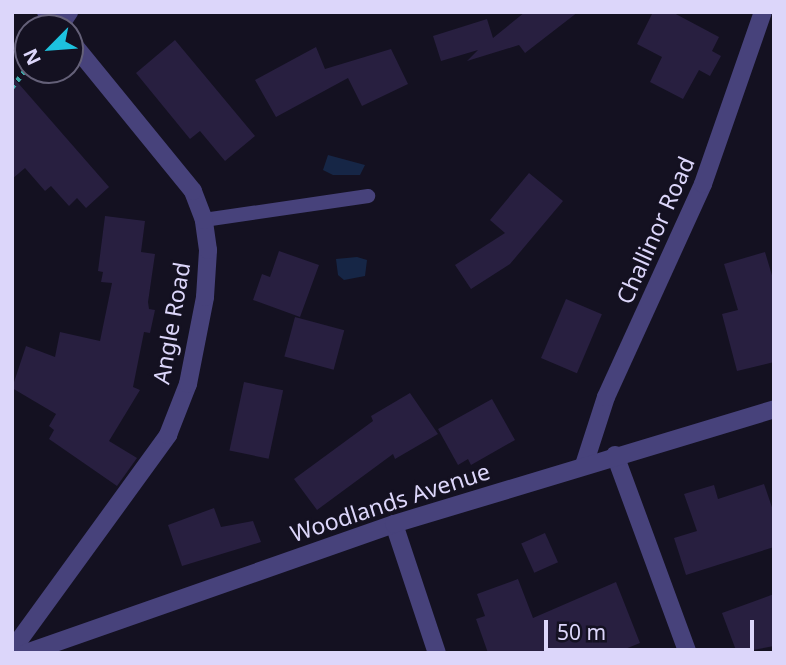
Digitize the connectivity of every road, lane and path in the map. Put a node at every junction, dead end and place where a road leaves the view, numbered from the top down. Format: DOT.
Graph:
graph roads {
  1 [pos="763,12"];
  2 [pos="84,51"];
  3 [pos="368,196"];
  4 [pos="204,220"];
  5 [pos="774,409"];
  6 [pos="615,455"];
  7 [pos="584,465"];
  8 [pos="394,524"];
  9 [pos="12,650"];
  10 [pos="26,653"];
  11 [pos="437,653"];
  12 [pos="688,653"];
  1 -- 7 [label="street, Challinor Road"];
  2 -- 4 [label="street, Angle Road"];
  3 -- 4 [label="lane"];
  4 -- 9 [label="street, Angle Road"];
  5 -- 6 [label="street, Woodlands Avenue"];
  6 -- 7 [label="street, Woodlands Avenue"];
  6 -- 12 [label="street"];
  7 -- 8 [label="street, Woodlands Avenue"];
  8 -- 10 [label="street, Woodlands Avenue"];
  8 -- 11 [label="street"];
}
